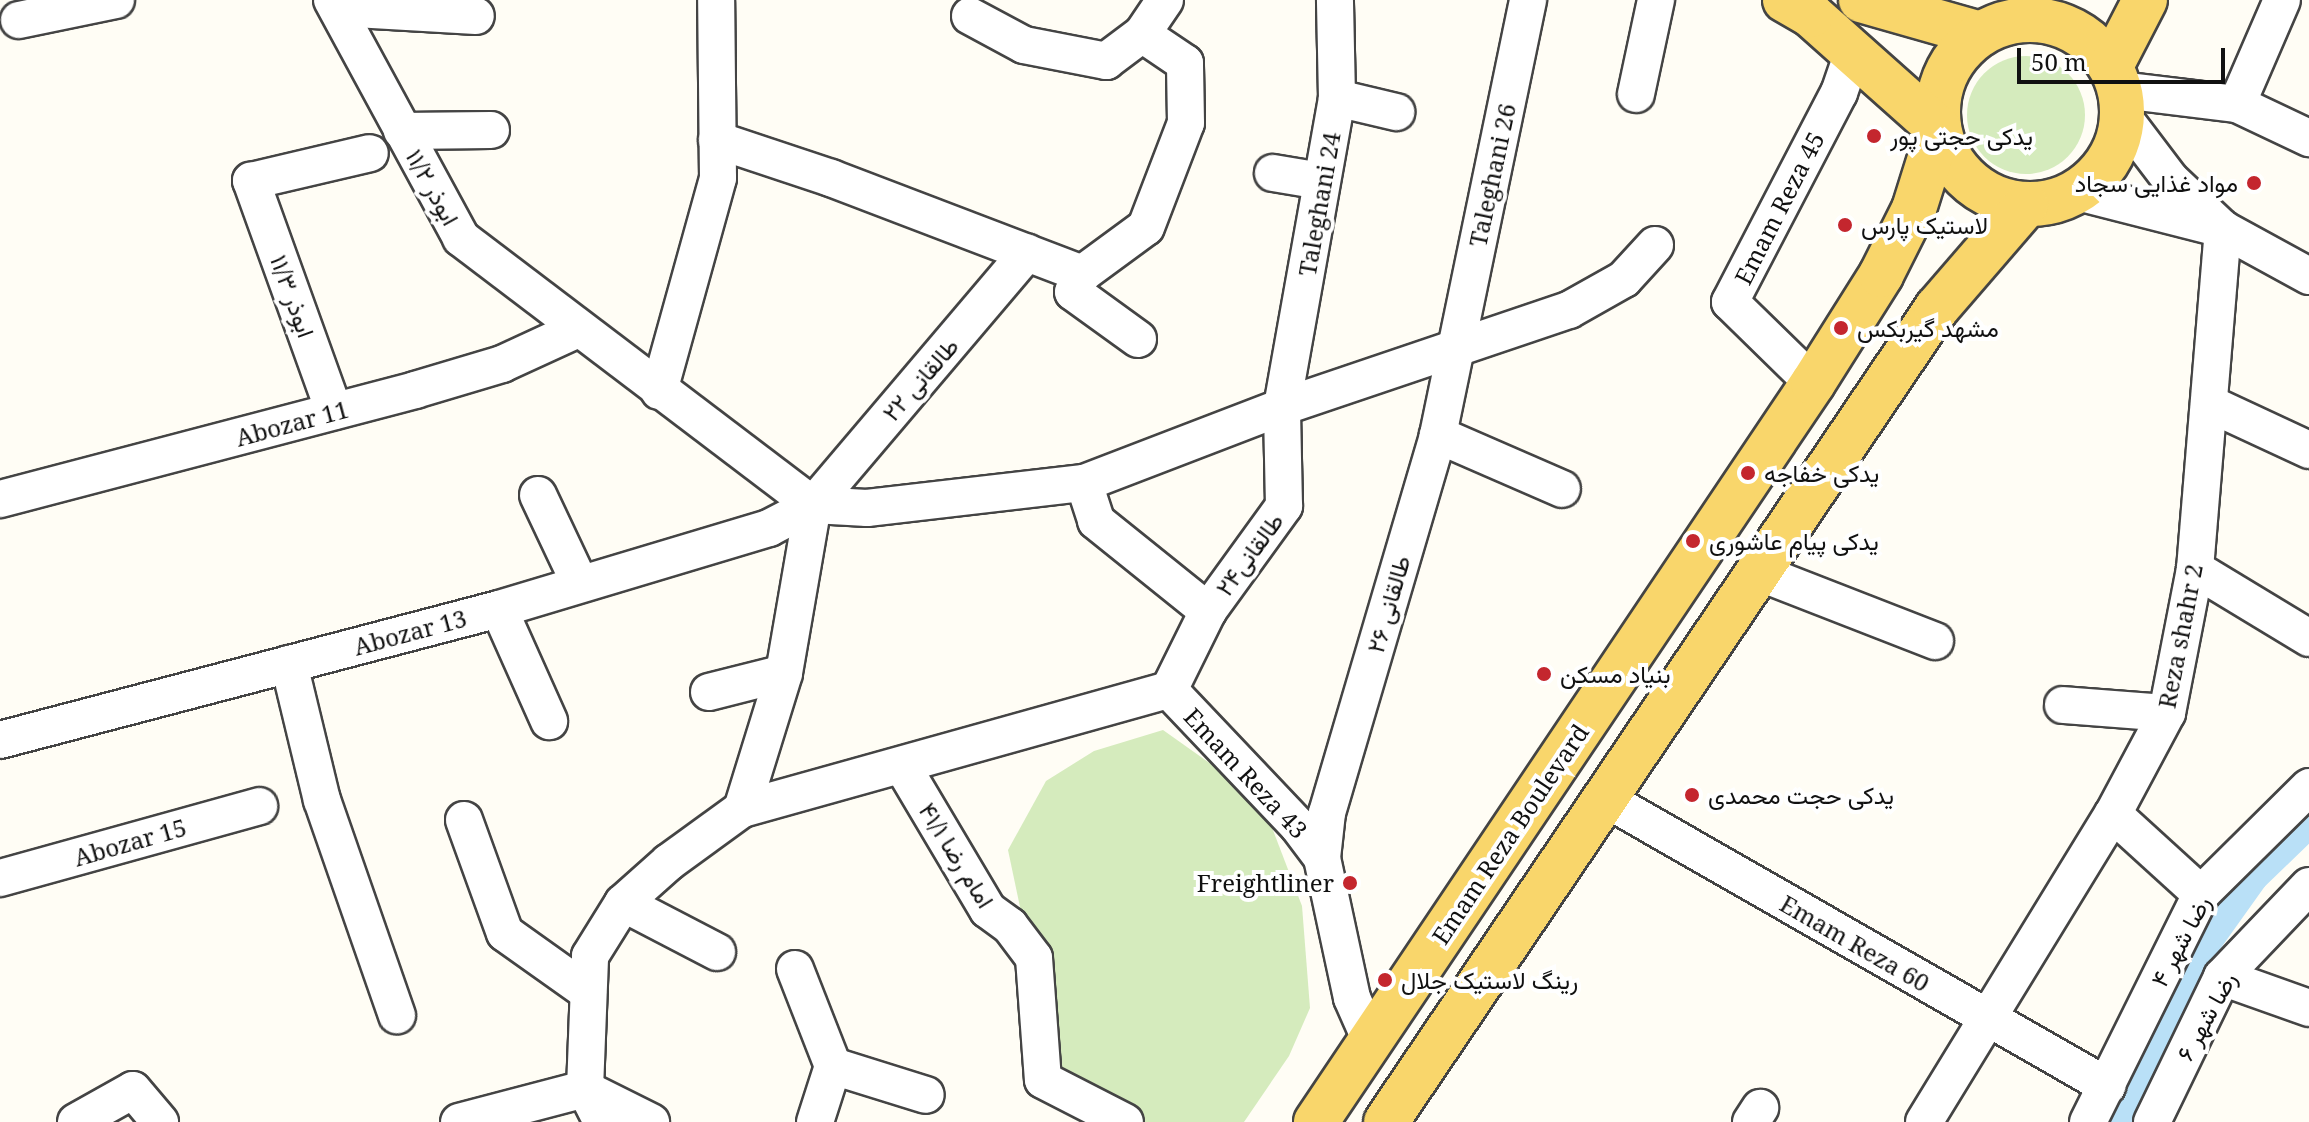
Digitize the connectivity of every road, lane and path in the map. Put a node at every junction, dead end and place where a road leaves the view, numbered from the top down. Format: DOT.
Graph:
graph roads {
  1 [pos="116,0"];
  2 [pos="716,0"];
  3 [pos="1165,0"];
  4 [pos="1335,0"];
  5 [pos="1528,0"];
  6 [pos="1656,0"];
  7 [pos="1861,0"];
  8 [pos="2145,0"];
  9 [pos="2282,0"];
  10 [pos="335,4"];
  11 [pos="1798,7"];
  12 [pos="476,16"];
  13 [pos="970,16"];
  14 [pos="2010,18"];
  15 [pos="19,20"];
  16 [pos="1142,34"];
  17 [pos="1853,52"];
  18 [pos="2119,91"];
  19 [pos="1636,94"];
  20 [pos="1337,98"];
  21 [pos="2237,104"];
  22 [pos="1396,112"];
  23 [pos="1939,129"];
  24 [pos="491,130"];
  25 [pos="402,131"];
  26 [pos="2309,138"];
  27 [pos="717,140"];
  28 [pos="370,153"];
  29 [pos="1273,173"];
  30 [pos="1321,181"];
  31 [pos="2078,192"];
  32 [pos="2026,205"];
  33 [pos="2218,224"];
  34 [pos="1655,245"];
  35 [pos="1027,253"];
  36 [pos="1082,274"];
  37 [pos="1881,275"];
  38 [pos="2309,276"];
  39 [pos="1937,308"];
  40 [pos="578,329"];
  41 [pos="1138,339"];
  42 [pos="1457,351"];
  43 [pos="1813,383"];
  44 [pos="659,391"];
  45 [pos="2210,404"];
  46 [pos="1282,407"];
  47 [pos="334,411"];
  48 [pos="1438,435"];
  49 [pos="2309,450"];
  50 [pos="1084,483"];
  51 [pos="1562,489"];
  52 [pos="538,495"];
  53 [pos="0,499"];
  54 [pos="813,505"];
  55 [pos="2195,569"];
  56 [pos="1758,572"];
  57 [pos="580,584"];
  58 [pos="499,609"];
  59 [pos="1208,611"];
  60 [pos="2309,638"];
  61 [pos="1935,641"];
  62 [pos="289,664"];
  63 [pos="784,673"];
  64 [pos="1169,690"];
  65 [pos="709,692"];
  66 [pos="2063,705"];
  67 [pos="2167,713"];
  68 [pos="549,721"];
  69 [pos="0,740"];
  70 [pos="903,767"];
  71 [pos="2309,787"];
  72 [pos="1604,798"];
  73 [pos="259,806"];
  74 [pos="742,809"];
  75 [pos="2113,814"];
  76 [pos="464,820"];
  77 [pos="1322,858"];
  78 [pos="0,878"];
  79 [pos="2309,886"];
  80 [pos="2201,894"];
  81 [pos="623,903"];
  82 [pos="717,952"];
  83 [pos="795,969"];
  84 [pos="2222,977"];
  85 [pos="588,992"];
  86 [pos="2309,1008"];
  87 [pos="397,1015"];
  88 [pos="1989,1021"];
  89 [pos="1371,1041"];
  90 [pos="833,1066"];
  91 [pos="2107,1086"];
  92 [pos="585,1089"];
  93 [pos="926,1095"];
  94 [pos="76,1122"];
  95 [pos="160,1122"];
  96 [pos="459,1122"];
  97 [pos="602,1122"];
  98 [pos="651,1122"];
  99 [pos="815,1122"];
  100 [pos="1125,1122"];
  101 [pos="1316,1122"];
  102 [pos="1386,1122"];
  103 [pos="1924,1122"];
  104 [pos="2088,1122"];
  105 [pos="2152,1122"];
  1 -- 15 [label="street"];
  2 -- 27 [label="street"];
  3 -- 16 [label="street"];
  4 -- 20 [label="street, Taleghani 24"];
  5 -- 42 [label="street, Taleghani 26"];
  6 -- 19 [label="street"];
  7 -- 14 [label="main road"];
  8 -- 18 [label="main road"];
  9 -- 21 [label="street"];
  10 -- 12 [label="street"];
  10 -- 25 [label="street, ابوذر ۱۱/۲"];
  11 -- 17 [label="main road"];
  13 -- 16 [label="street"];
  14 -- 18 [label="main road"];
  14 -- 23 [label="main road"];
  16 -- 36 [label="street"];
  17 -- 23 [label="main road"];
  17 -- 43 [label="street, Emam Reza 45"];
  18 -- 21 [label="street"];
  18 -- 31 [label="main road"];
  18 -- 33 [label="street"];
  20 -- 22 [label="street"];
  20 -- 30 [label="street, Taleghani 24"];
  21 -- 26 [label="street"];
  23 -- 32 [label="main road"];
  23 -- 37 [label="main road, Emam Reza Boulevard"];
  24 -- 25 [label="street"];
  25 -- 40 [label="street, ابوذر ۱۱/۲"];
  27 -- 35 [label="street"];
  27 -- 44 [label="street"];
  28 -- 47 [label="street, ابوذر ۱۱/۳"];
  29 -- 30 [label="street"];
  30 -- 46 [label="street, Taleghani 24"];
  31 -- 32 [label="main road"];
  31 -- 33 [label="street"];
  32 -- 39 [label="main road"];
  33 -- 38 [label="street"];
  33 -- 45 [label="street, Reza shahr 2"];
  34 -- 42 [label="street"];
  35 -- 36 [label="street"];
  35 -- 54 [label="street, طالقانی ۲۲"];
  36 -- 41 [label="street"];
  37 -- 39 [label="main road"];
  37 -- 43 [label="main road, Emam Reza Boulevard"];
  39 -- 56 [label="main road"];
  40 -- 44 [label="street, ابوذر ۱۱/۲"];
  40 -- 47 [label="street, Abozar 11"];
  42 -- 46 [label="street"];
  42 -- 48 [label="street, طالقانی ۲۶"];
  43 -- 89 [label="main road, Emam Reza Boulevard"];
  44 -- 54 [label="street, ابوذر ۱۱/۲"];
  45 -- 49 [label="street"];
  45 -- 55 [label="street, Reza shahr 2"];
  46 -- 50 [label="street"];
  46 -- 59 [label="street, طالقانی۲۴"];
  47 -- 53 [label="street, Abozar 11"];
  48 -- 51 [label="street"];
  48 -- 77 [label="street, طالقانی ۲۶"];
  50 -- 54 [label="street"];
  50 -- 59 [label="street"];
  52 -- 57 [label="street"];
  54 -- 57 [label="street, Abozar 13"];
  54 -- 63 [label="street"];
  55 -- 60 [label="street"];
  55 -- 67 [label="street, Reza shahr 2"];
  56 -- 61 [label="street"];
  56 -- 72 [label="main road"];
  57 -- 58 [label="street, Abozar 13"];
  58 -- 62 [label="street, Abozar 13"];
  58 -- 68 [label="street"];
  59 -- 64 [label="street, طالقانی۲۴"];
  62 -- 69 [label="street, Abozar 13"];
  62 -- 87 [label="street"];
  63 -- 65 [label="street"];
  63 -- 74 [label="street"];
  64 -- 70 [label="street"];
  64 -- 77 [label="street, Emam Reza 43"];
  66 -- 67 [label="street"];
  67 -- 75 [label="street, Reza shahr 2"];
  70 -- 74 [label="street"];
  70 -- 100 [label="street, امام رضا ۴۱/۱"];
  71 -- 80 [label="street, رضا شهر ۴"];
  72 -- 88 [label="street, Emam Reza 60"];
  72 -- 102 [label="main road"];
  73 -- 78 [label="street, Abozar 15"];
  74 -- 81 [label="street"];
  75 -- 80 [label="street"];
  75 -- 88 [label="street, Reza shahr 2"];
  76 -- 85 [label="street"];
  77 -- 89 [label="street, Emam Reza 43"];
  79 -- 84 [label="street, رضا شهر ۶"];
  80 -- 91 [label="street, رضا شهر ۴"];
  81 -- 82 [label="street"];
  81 -- 85 [label="street"];
  83 -- 90 [label="street"];
  84 -- 86 [label="street"];
  84 -- 105 [label="street, رضا شهر ۶"];
  85 -- 92 [label="street"];
  88 -- 91 [label="street, Emam Reza 60"];
  88 -- 103 [label="street, Reza shahr 2"];
  89 -- 101 [label="main road, Emam Reza Boulevard"];
  90 -- 93 [label="street"];
  90 -- 99 [label="street"];
  91 -- 104 [label="street, رضا شهر ۴"];
  92 -- 96 [label="street"];
  92 -- 97 [label="street"];
  92 -- 98 [label="street"];
  94 -- 95 [label="street"];
}
